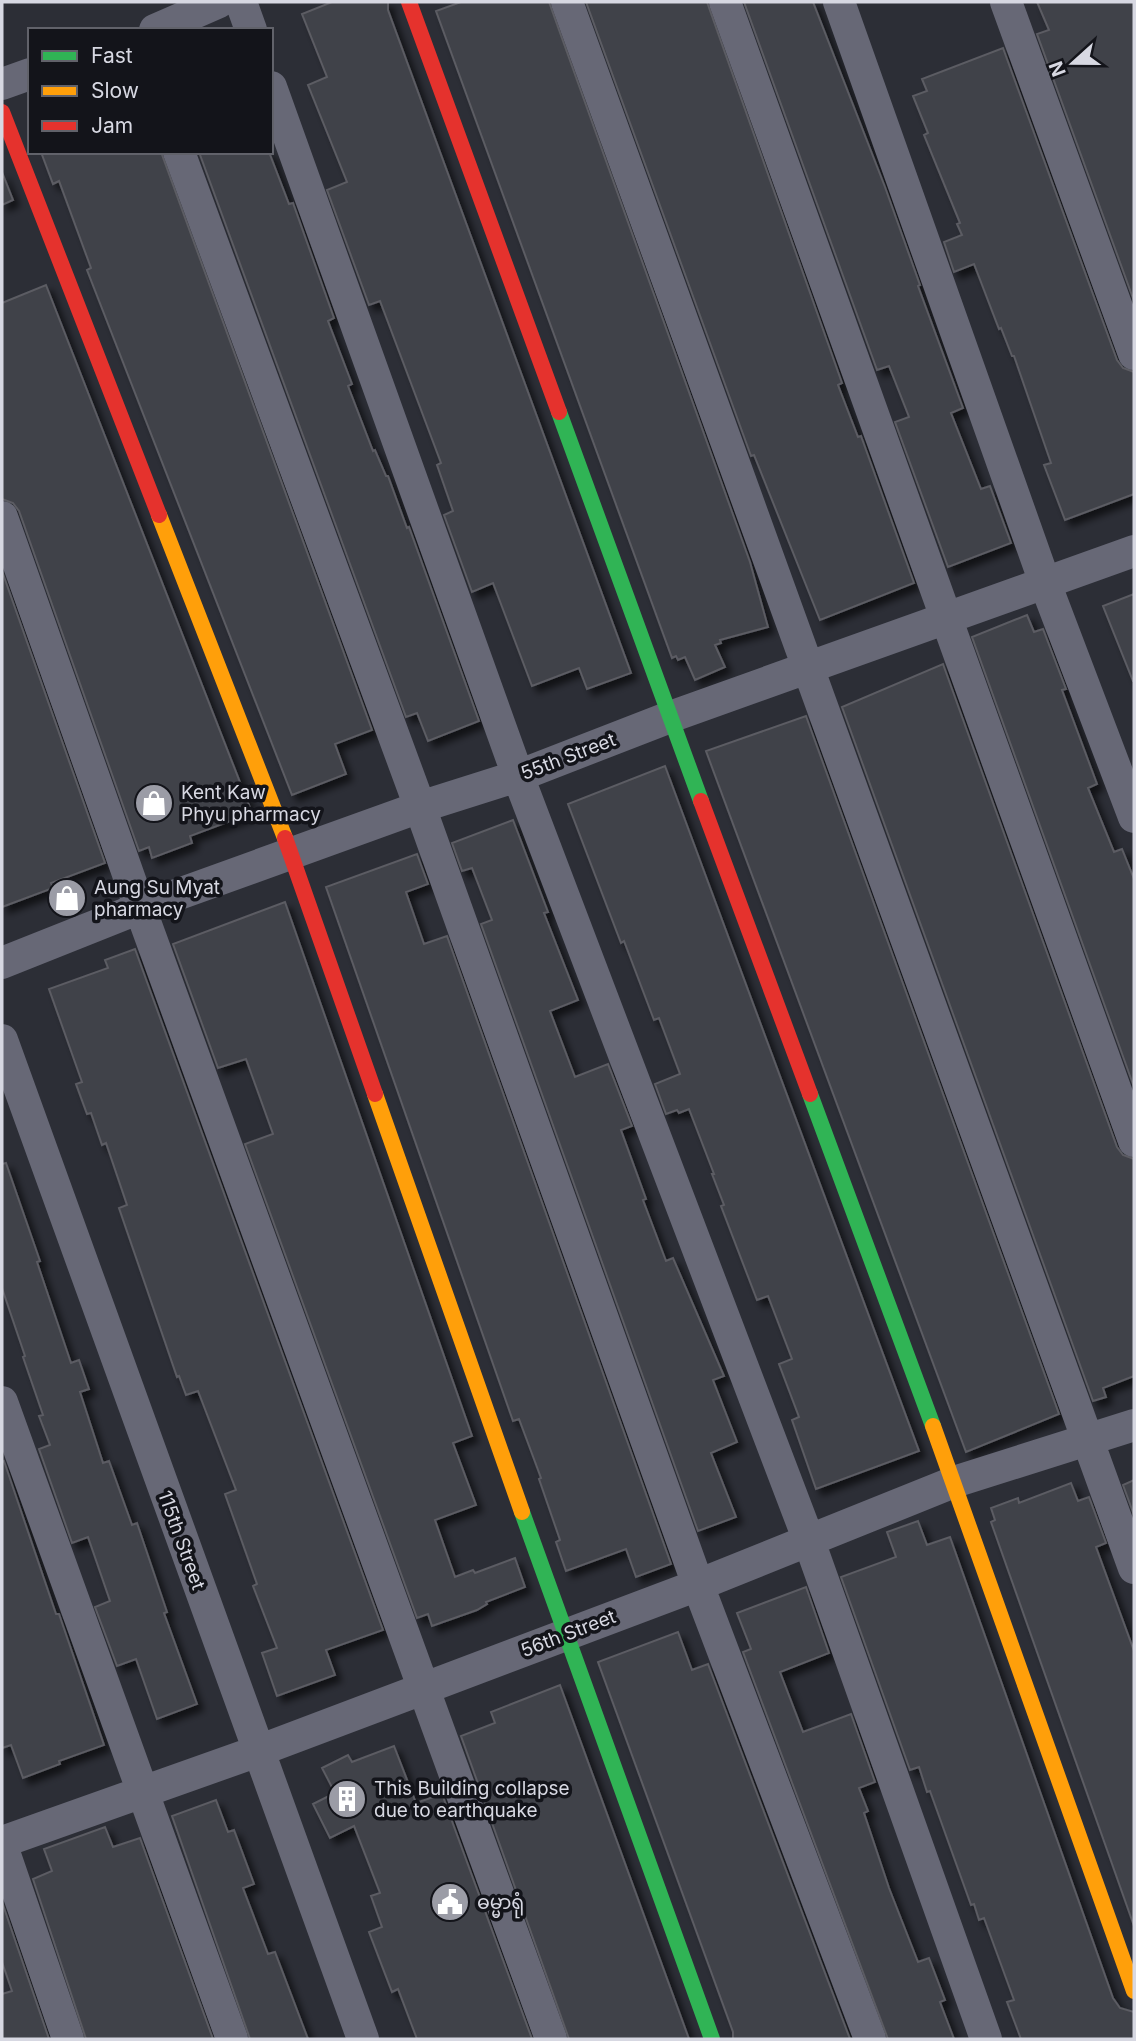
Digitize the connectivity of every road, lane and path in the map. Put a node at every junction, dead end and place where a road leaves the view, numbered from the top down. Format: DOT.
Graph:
graph roads {
  1 [pos="219,2"];
  2 [pos="241,2"];
  3 [pos="409,2"];
  4 [pos="567,2"];
  5 [pos="725,2"];
  6 [pos="839,2"];
  7 [pos="1006,2"];
  8 [pos="160,28"];
  9 [pos="250,28"];
  10 [pos="28,75"];
  11 [pos="2,84"];
  12 [pos="273,93"];
  13 [pos="2,112"];
  14 [pos="180,154"];
  15 [pos="1134,354"];
  16 [pos="2,517"];
  17 [pos="1134,551"];
  18 [pos="1045,583"];
  19 [pos="945,618"];
  20 [pos="810,667"];
  21 [pos="670,717"];
  22 [pos="518,776"];
  23 [pos="420,807"];
  24 [pos="1134,817"];
  25 [pos="291,853"];
  26 [pos="140,908"];
  27 [pos="2,963"];
  28 [pos="2,1040"];
  29 [pos="1134,1141"];
  30 [pos="2,1402"];
  31 [pos="1134,1425"];
  32 [pos="1089,1439"];
  33 [pos="954,1482"];
  34 [pos="809,1541"];
  35 [pos="1134,1568"];
  36 [pos="698,1585"];
  37 [pos="565,1634"];
  38 [pos="425,1688"];
  39 [pos="258,1751"];
  40 [pos="144,1792"];
  41 [pos="2,1844"];
  42 [pos="1134,1991"];
  43 [pos="68,2039"];
  44 [pos="232,2039"];
  45 [pos="363,2039"];
  46 [pos="551,2039"];
  47 [pos="712,2039"];
  48 [pos="870,2039"];
  49 [pos="986,2039"];
  1 -- 8 [label="street"];
  2 -- 9 [label="street"];
  3 -- 21 [label="street"];
  4 -- 20 [label="street"];
  5 -- 19 [label="street"];
  6 -- 18 [label="street"];
  7 -- 15 [label="street"];
  10 -- 11 [label="street"];
  12 -- 22 [label="street"];
  13 -- 25 [label="street"];
  14 -- 23 [label="street"];
  16 -- 26 [label="street"];
  17 -- 18 [label="street, 55th Street"];
  18 -- 19 [label="street, 55th Street"];
  18 -- 24 [label="street"];
  19 -- 20 [label="street, 55th Street"];
  19 -- 29 [label="street"];
  20 -- 21 [label="street, 55th Street"];
  20 -- 32 [label="street"];
  21 -- 22 [label="street, 55th Street"];
  21 -- 33 [label="street"];
  22 -- 23 [label="street, 55th Street"];
  22 -- 34 [label="street"];
  23 -- 25 [label="street, 55th Street"];
  23 -- 36 [label="street"];
  25 -- 26 [label="street, 55th Street"];
  25 -- 37 [label="street"];
  26 -- 27 [label="street, 55th Street"];
  26 -- 38 [label="street"];
  28 -- 39 [label="street, 115th Street"];
  30 -- 40 [label="street"];
  31 -- 32 [label="street, 56th Street"];
  32 -- 33 [label="street, 56th Street"];
  32 -- 35 [label="street"];
  33 -- 34 [label="street, 56th Street"];
  33 -- 42 [label="street"];
  34 -- 36 [label="street, 56th Street"];
  34 -- 49 [label="street"];
  36 -- 37 [label="street, 56th Street"];
  36 -- 48 [label="street"];
  37 -- 38 [label="street, 56th Street"];
  37 -- 47 [label="street"];
  38 -- 39 [label="street, 56th Street"];
  38 -- 46 [label="street"];
  39 -- 40 [label="street, 56th Street"];
  39 -- 45 [label="street, 115th Street"];
  40 -- 41 [label="street, 56th Street"];
  40 -- 44 [label="street"];
  41 -- 43 [label="street"];
}
